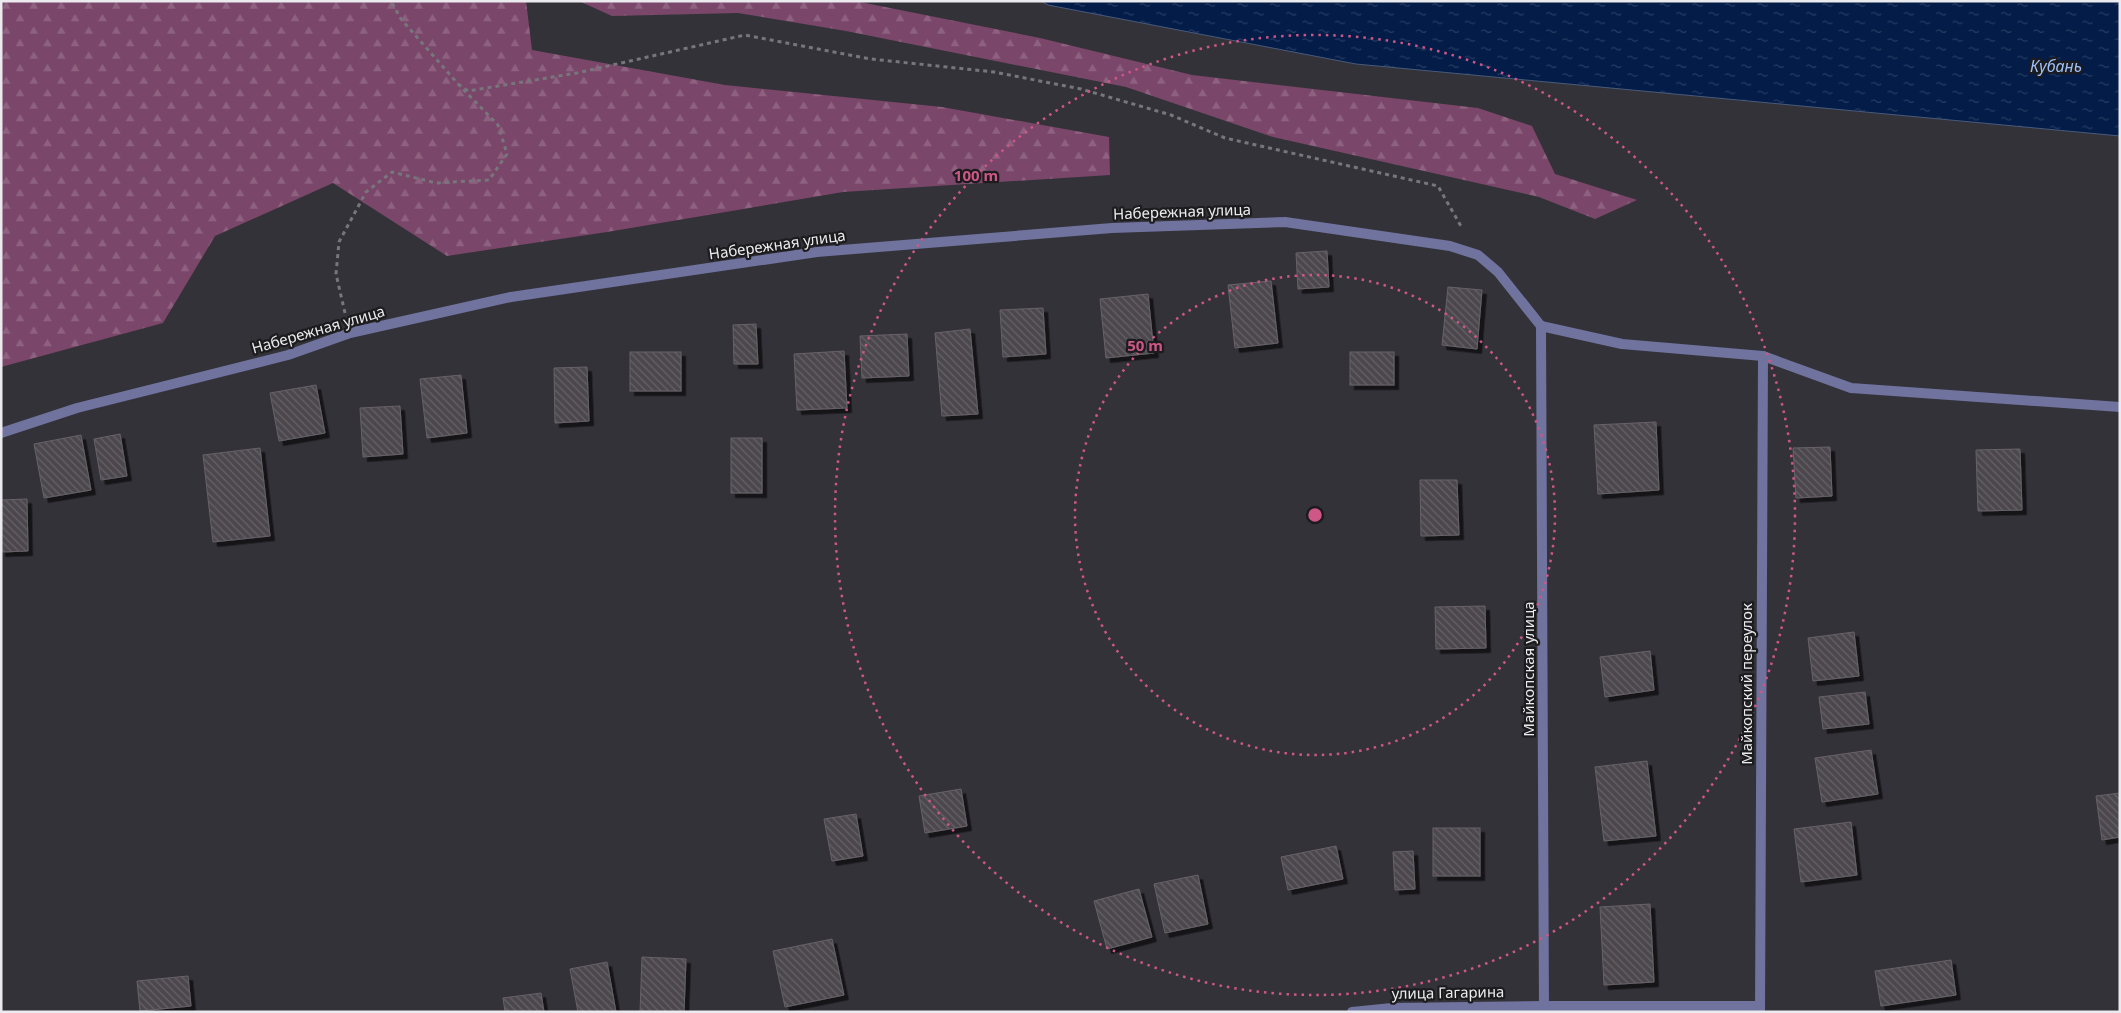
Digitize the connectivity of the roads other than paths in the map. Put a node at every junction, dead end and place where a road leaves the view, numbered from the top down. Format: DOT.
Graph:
graph roads {
  1 [pos="1541,326"];
  2 [pos="1763,356"];
  3 [pos="2120,407"];
  4 [pos="1,433"];
  5 [pos="1544,1009"];
  6 [pos="1759,1009"];
  7 [pos="1352,1012"];
  1 -- 2 [label="street"];
  1 -- 4 [label="street, Набережная улица"];
  1 -- 5 [label="street, Майкопская улица"];
  2 -- 3 [label="street"];
  2 -- 6 [label="street, Майкопский переулок"];
  5 -- 6 [label="street, улица Гагарина"];
  5 -- 7 [label="street, улица Гагарина"];
}
